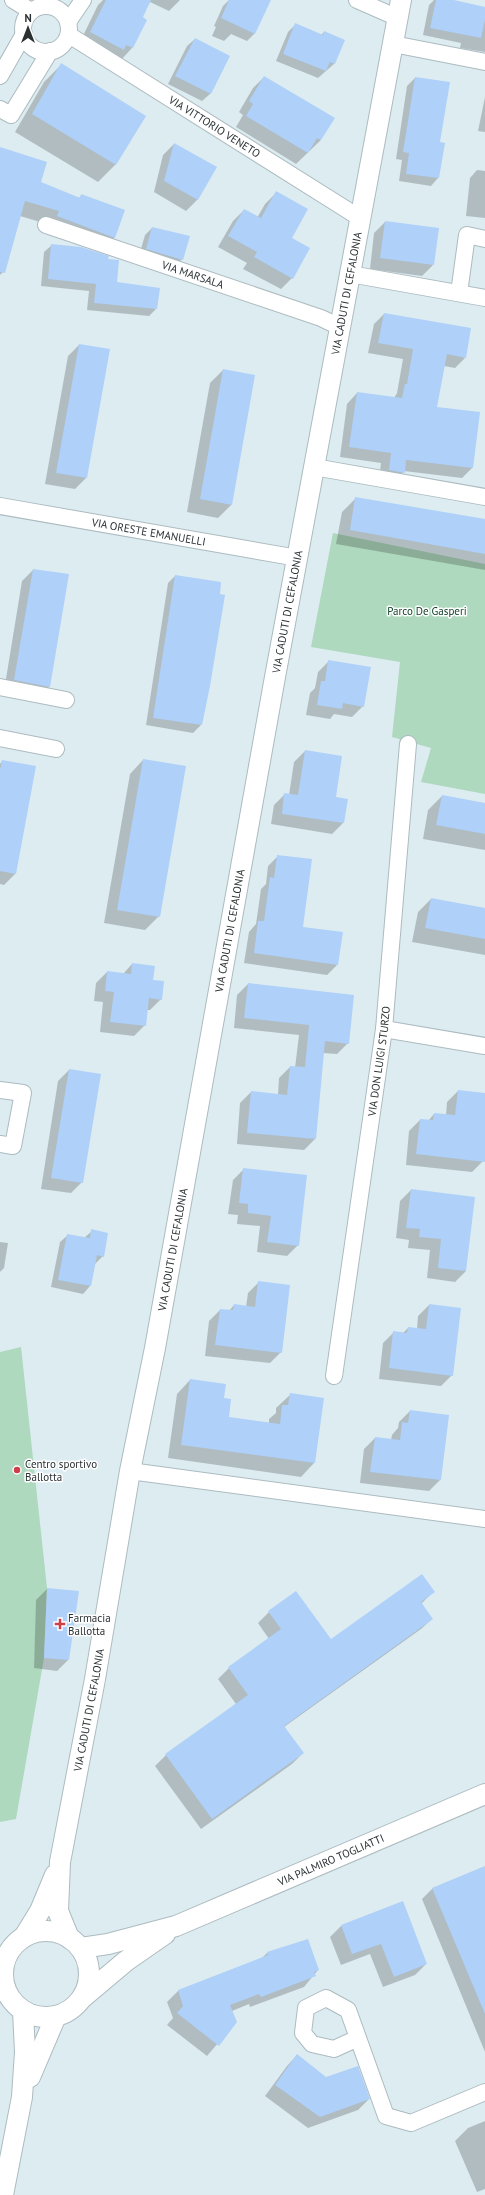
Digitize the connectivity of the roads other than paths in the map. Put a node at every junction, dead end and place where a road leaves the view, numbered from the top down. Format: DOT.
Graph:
graph roads {
  1 [pos="13,0"];
  2 [pos="83,0"];
  3 [pos="357,0"];
  4 [pos="41,6"];
  5 [pos="400,9"];
  6 [pos="68,28"];
  7 [pos="24,34"];
  8 [pos="393,44"];
  9 [pos="50,51"];
  10 [pos="485,62"];
  11 [pos="0,76"];
  12 [pos="6,112"];
  13 [pos="360,218"];
  14 [pos="46,224"];
  15 [pos="485,239"];
  16 [pos="350,274"];
  17 [pos="459,292"];
  18 [pos="485,298"];
  19 [pos="340,327"];
  20 [pos="314,468"];
  21 [pos="485,497"];
  22 [pos="1,511"];
  23 [pos="298,558"];
  24 [pos="0,687"];
  25 [pos="66,700"];
  26 [pos="0,738"];
  27 [pos="408,744"];
  28 [pos="56,749"];
  29 [pos="384,1028"];
  30 [pos="485,1046"];
  31 [pos="0,1090"];
  32 [pos="0,1144"];
  33 [pos="334,1376"];
  34 [pos="130,1471"];
  35 [pos="485,1519"];
  36 [pos="485,1794"];
  37 [pos="60,1862"];
  38 [pos="176,1926"];
  39 [pos="24,1937"];
  40 [pos="75,1943"];
  41 [pos="5,1955"];
  42 [pos="5,1996"];
  43 [pos="82,1998"];
  44 [pos="23,2010"];
  45 [pos="56,2016"];
  46 [pos="358,2038"];
  47 [pos="485,2092"];
  48 [pos="22,2097"];
  49 [pos="3,2195"];
  1 -- 4 [label="street"];
  2 -- 6 [label="street"];
  3 -- 5 [label="street"];
  4 -- 6 [label="street"];
  4 -- 7 [label="street"];
  5 -- 8 [label="street, VIA CADUTI DI CEFALONIA"];
  6 -- 9 [label="street"];
  6 -- 13 [label="street, VIA VITTORIO VENETO"];
  7 -- 9 [label="street"];
  7 -- 11 [label="street"];
  8 -- 10 [label="street"];
  8 -- 13 [label="street, VIA CADUTI DI CEFALONIA"];
  9 -- 12 [label="street"];
  13 -- 16 [label="street, VIA CADUTI DI CEFALONIA"];
  14 -- 19 [label="street, VIA MARSALA"];
  15 -- 17 [label="street"];
  16 -- 17 [label="street"];
  16 -- 19 [label="street, VIA CADUTI DI CEFALONIA"];
  17 -- 18 [label="street"];
  19 -- 20 [label="street, VIA CADUTI DI CEFALONIA"];
  20 -- 21 [label="street"];
  20 -- 23 [label="street, VIA CADUTI DI CEFALONIA"];
  22 -- 23 [label="street, VIA ORESTE EMANUELLI"];
  23 -- 34 [label="street, VIA CADUTI DI CEFALONIA"];
  24 -- 25 [label="street"];
  26 -- 28 [label="street"];
  27 -- 29 [label="street, VIA DON LUIGI STURZO"];
  29 -- 30 [label="street"];
  29 -- 33 [label="street, VIA DON LUIGI STURZO"];
  31 -- 32 [label="street"];
  34 -- 35 [label="street"];
  34 -- 37 [label="street, VIA CADUTI DI CEFALONIA"];
  36 -- 38 [label="street, VIA PALMIRO TOGLIATTI"];
  37 -- 39 [label="street, VIA CADUTI DI CEFALONIA"];
  37 -- 40 [label="street, VIA CADUTI DI CEFALONIA"];
  38 -- 40 [label="street, VIA PALMIRO TOGLIATTI"];
  38 -- 43 [label="street, VIA PALMIRO TOGLIATTI"];
  39 -- 40 [label="street, VIA PALMIRO TOGLIATTI"];
  39 -- 41 [label="street, VIA PALMIRO TOGLIATTI"];
  40 -- 43 [label="street"];
  41 -- 42 [label="street, VIA PALMIRO TOGLIATTI"];
  42 -- 44 [label="street, VIA PALMIRO TOGLIATTI"];
  43 -- 45 [label="street, VIA PALMIRO TOGLIATTI"];
  44 -- 45 [label="street, VIA PALMIRO TOGLIATTI"];
  44 -- 48 [label="street"];
  45 -- 48 [label="street"];
  46 -- 47 [label="street"];
  48 -- 49 [label="street"];
}
